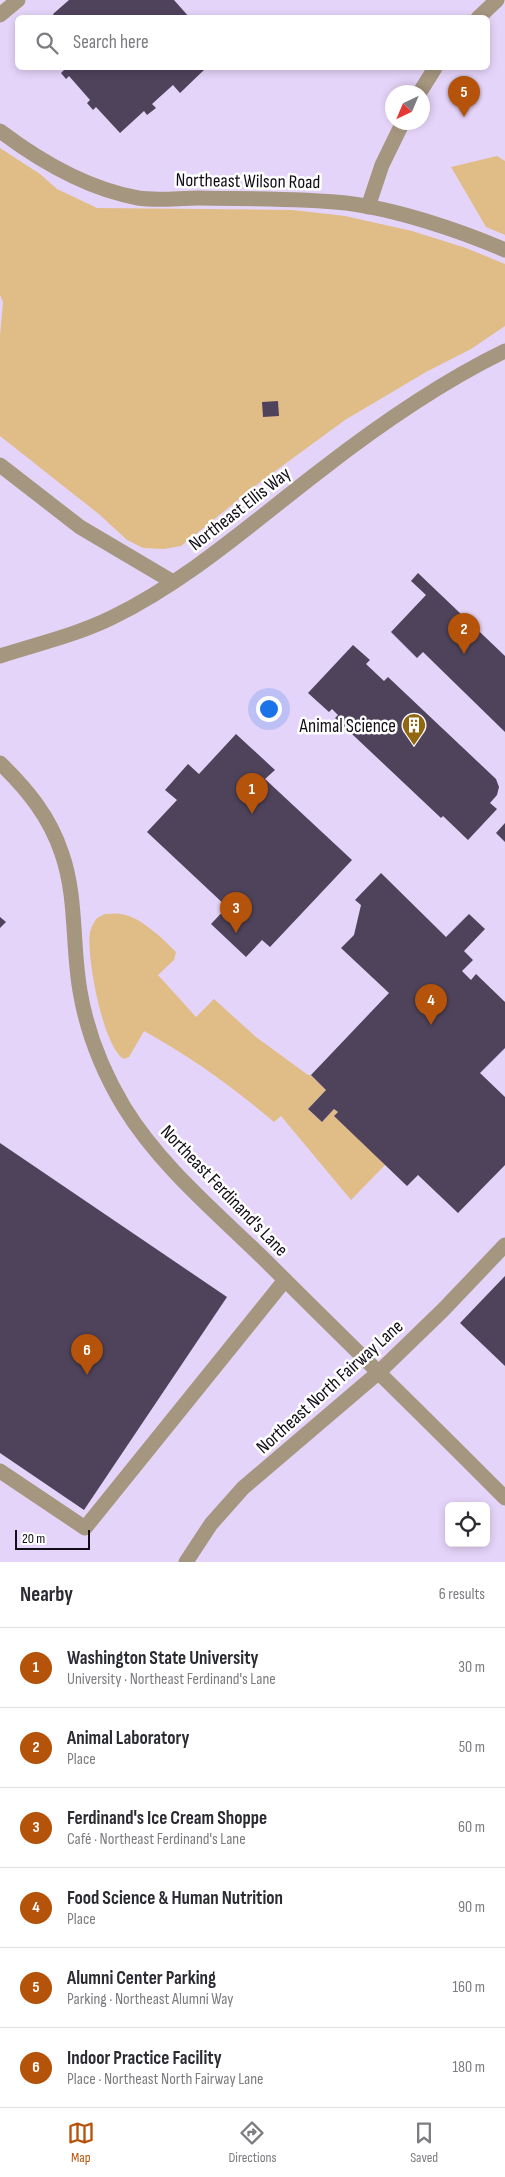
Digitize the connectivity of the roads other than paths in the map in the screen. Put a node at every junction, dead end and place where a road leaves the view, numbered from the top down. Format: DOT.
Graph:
graph roads {
  1 [pos="496,0"];
  2 [pos="15,1"];
  3 [pos="0,15"];
  4 [pos="481,15"];
  5 [pos="434,70"];
  6 [pos="424,85"];
  7 [pos="399,130"];
  8 [pos="0,131"];
  9 [pos="368,207"];
  10 [pos="505,250"];
  11 [pos="505,351"];
  12 [pos="0,465"];
  13 [pos="174,582"];
  14 [pos="0,656"];
  15 [pos="0,763"];
  16 [pos="505,1245"];
  17 [pos="285,1280"];
  18 [pos="379,1372"];
  19 [pos="0,1471"];
  20 [pos="505,1498"];
  21 [pos="186,1562"];
  1 -- 4 [label="street"];
  2 -- 3 [label="street"];
  5 -- 6 [label="street"];
  7 -- 9 [label="street"];
  8 -- 9 [label="street, Northeast Wilson Road"];
  9 -- 10 [label="street, Northeast Wilson Road"];
  11 -- 13 [label="street, Northeast Ellis Way"];
  12 -- 13 [label="street"];
  13 -- 14 [label="street, Northeast Ellis Way"];
  15 -- 17 [label="street, Northeast Ferdinand's Lane"];
  16 -- 18 [label="street, Northeast North Fairway Lane"];
  17 -- 18 [label="street, Northeast Ferdinand's Lane"];
  17 -- 19 [label="street"];
  18 -- 20 [label="street, Northeast Ferdinand's Lane"];
  18 -- 21 [label="street, Northeast North Fairway Lane"];
}
